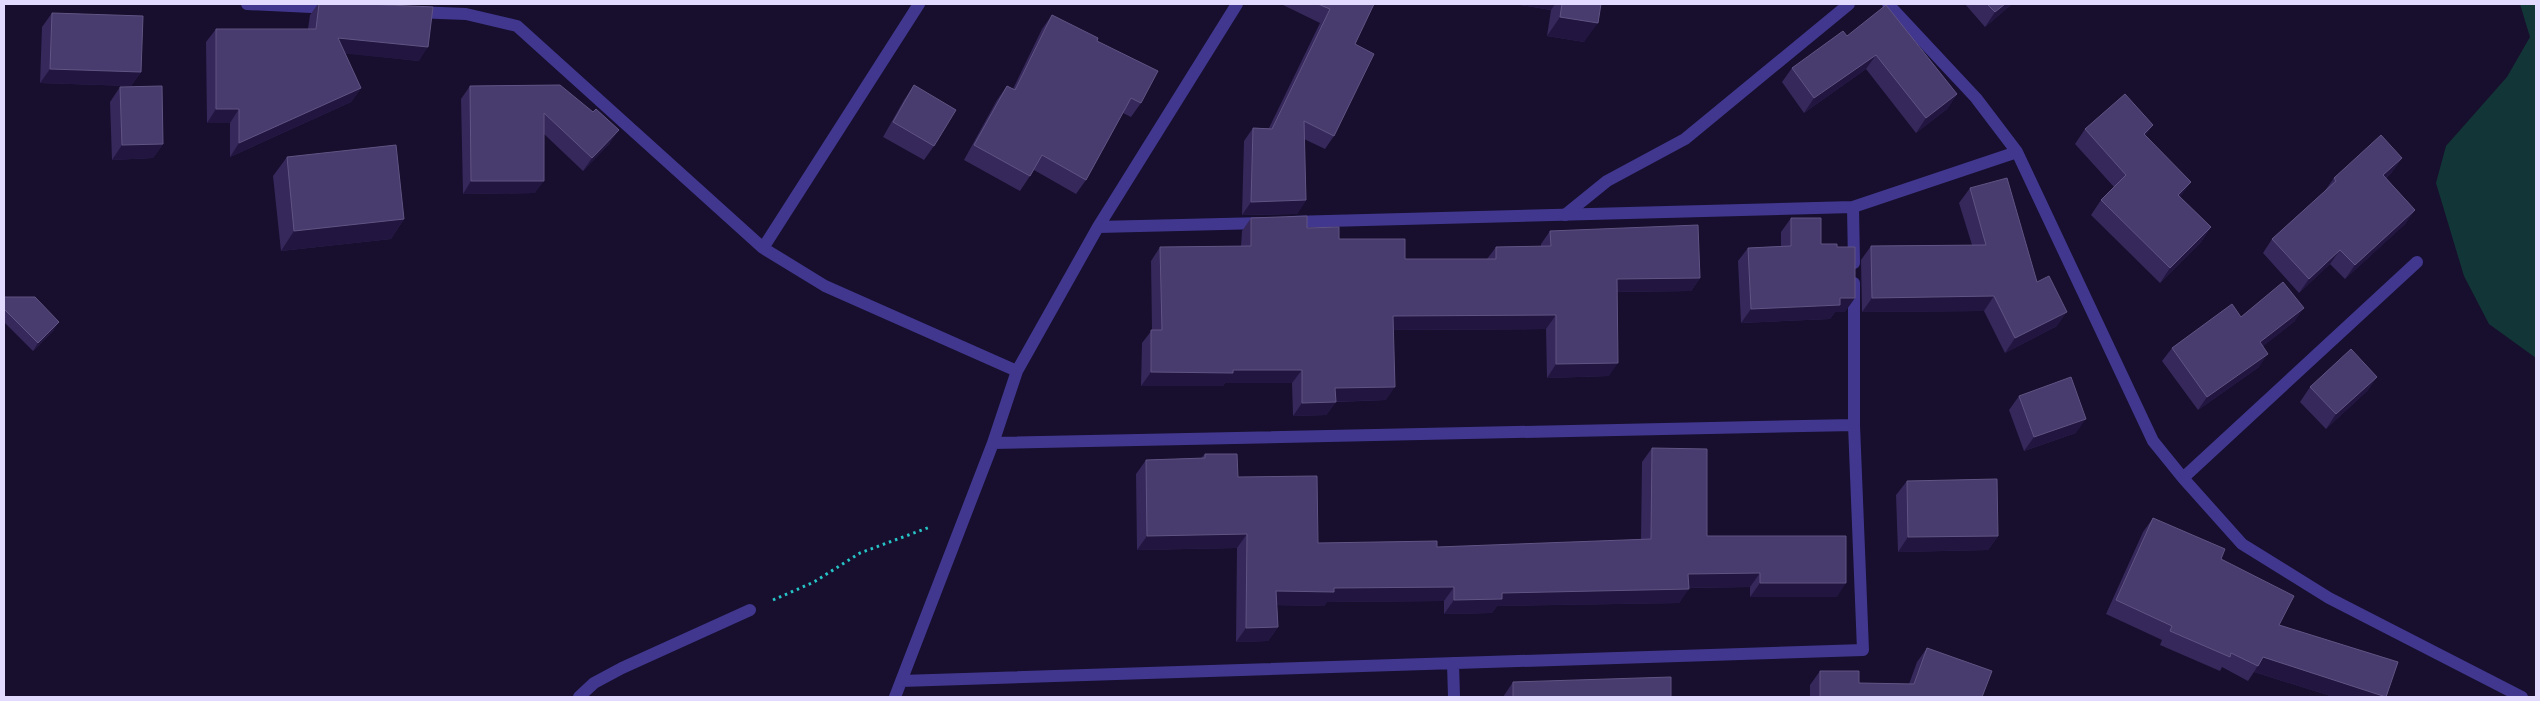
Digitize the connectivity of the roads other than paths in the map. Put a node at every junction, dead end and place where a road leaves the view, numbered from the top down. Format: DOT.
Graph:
graph roads {
  1 [pos="247,4"];
  2 [pos="919,4"];
  3 [pos="1237,4"];
  4 [pos="1849,4"];
  5 [pos="1888,4"];
  6 [pos="347,8"];
  7 [pos="406,11"];
  8 [pos="2017,152"];
  9 [pos="1853,207"];
  10 [pos="1565,214"];
  11 [pos="1098,227"];
  12 [pos="763,248"];
  13 [pos="2418,262"];
  14 [pos="1017,370"];
  15 [pos="1854,425"];
  16 [pos="993,443"];
  17 [pos="2183,478"];
  18 [pos="750,610"];
  19 [pos="1453,663"];
  20 [pos="901,680"];
  21 [pos="579,697"];
  22 [pos="894,697"];
  23 [pos="1454,697"];
  24 [pos="2522,697"];
  1 -- 6 [label="street"];
  2 -- 12 [label="street"];
  3 -- 11 [label="street"];
  4 -- 10 [label="street"];
  5 -- 8 [label="street"];
  7 -- 12 [label="street"];
  8 -- 9 [label="street"];
  8 -- 17 [label="street"];
  9 -- 10 [label="street"];
  9 -- 15 [label="street"];
  10 -- 11 [label="street"];
  11 -- 14 [label="street"];
  12 -- 14 [label="street"];
  13 -- 17 [label="street"];
  14 -- 16 [label="street"];
  15 -- 16 [label="street"];
  15 -- 19 [label="street"];
  16 -- 20 [label="street"];
  17 -- 24 [label="street"];
  18 -- 21 [label="street"];
  19 -- 20 [label="street"];
  19 -- 23 [label="street"];
  20 -- 22 [label="street"];
}
